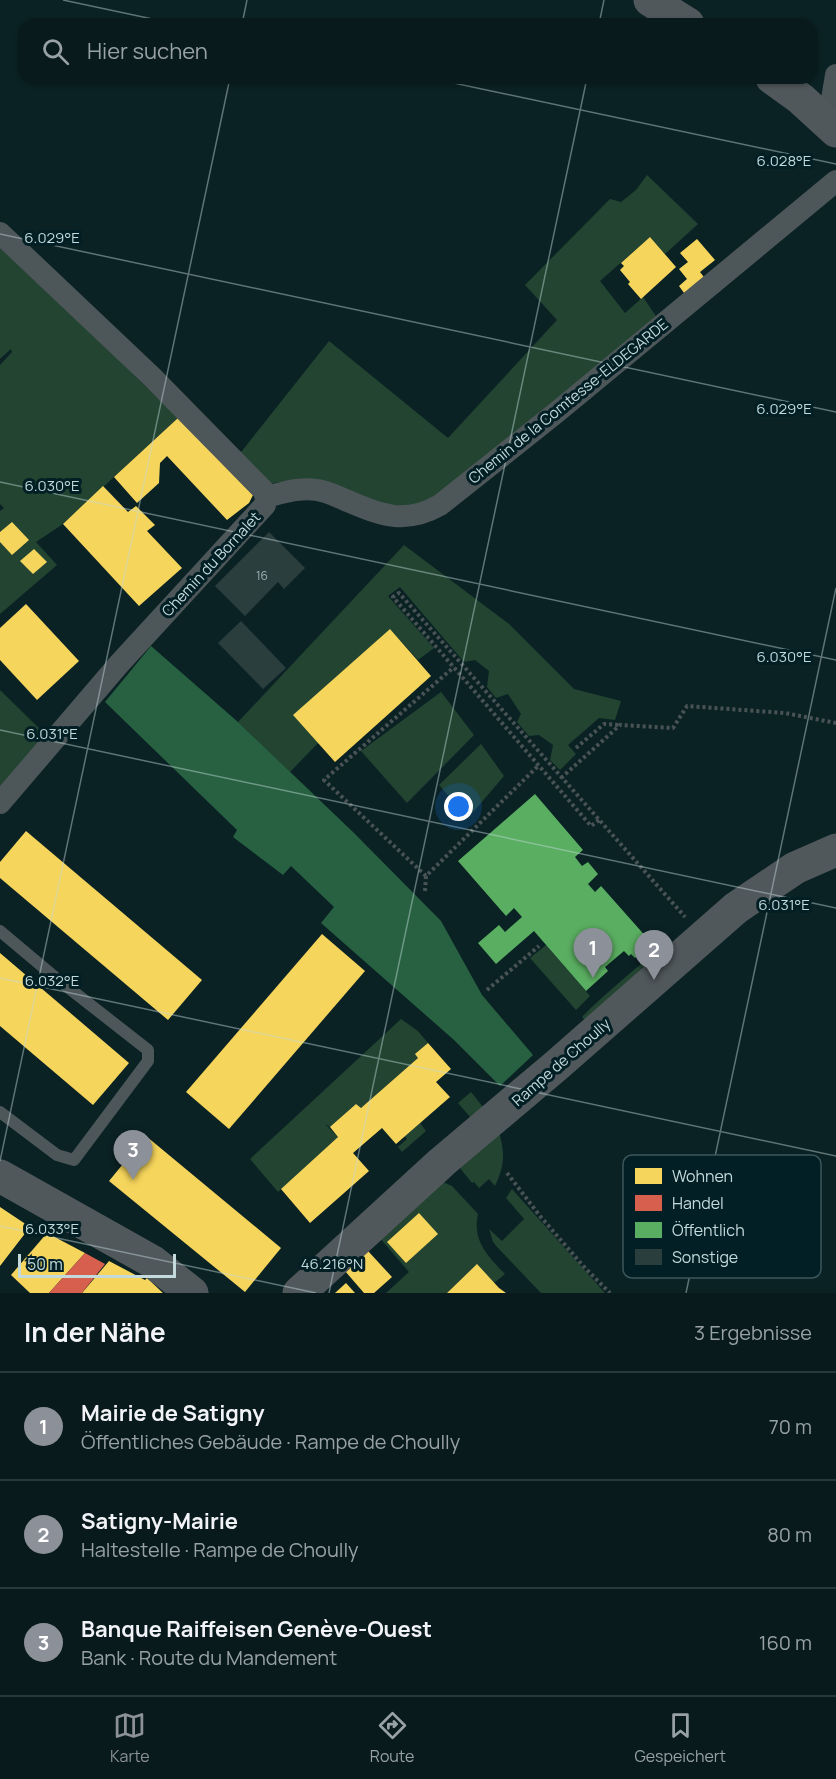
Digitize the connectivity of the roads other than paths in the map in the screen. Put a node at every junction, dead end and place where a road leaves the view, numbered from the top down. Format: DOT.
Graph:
graph roads {
  1 [pos="650,0"];
  2 [pos="678,18"];
  3 [pos="836,75"];
  4 [pos="780,84"];
  5 [pos="832,127"];
  6 [pos="836,181"];
  7 [pos="0,233"];
  8 [pos="266,497"];
  9 [pos="0,803"];
  10 [pos="836,850"];
  11 [pos="0,931"];
  12 [pos="0,1112"];
  13 [pos="0,1176"];
  14 [pos="192,1293"];
  15 [pos="299,1293"];
  1 -- 2 [label="street"];
  3 -- 5 [label="street"];
  4 -- 5 [label="street"];
  6 -- 8 [label="street, Chemin de la Comtesse-ELDEGARDE"];
  7 -- 8 [label="street, Chemin du Bornalet"];
  8 -- 9 [label="street, Chemin du Bornalet"];
  10 -- 15 [label="street, Rampe de Choully"];
  11 -- 12 [label="lane"];
  13 -- 14 [label="street"];
}
